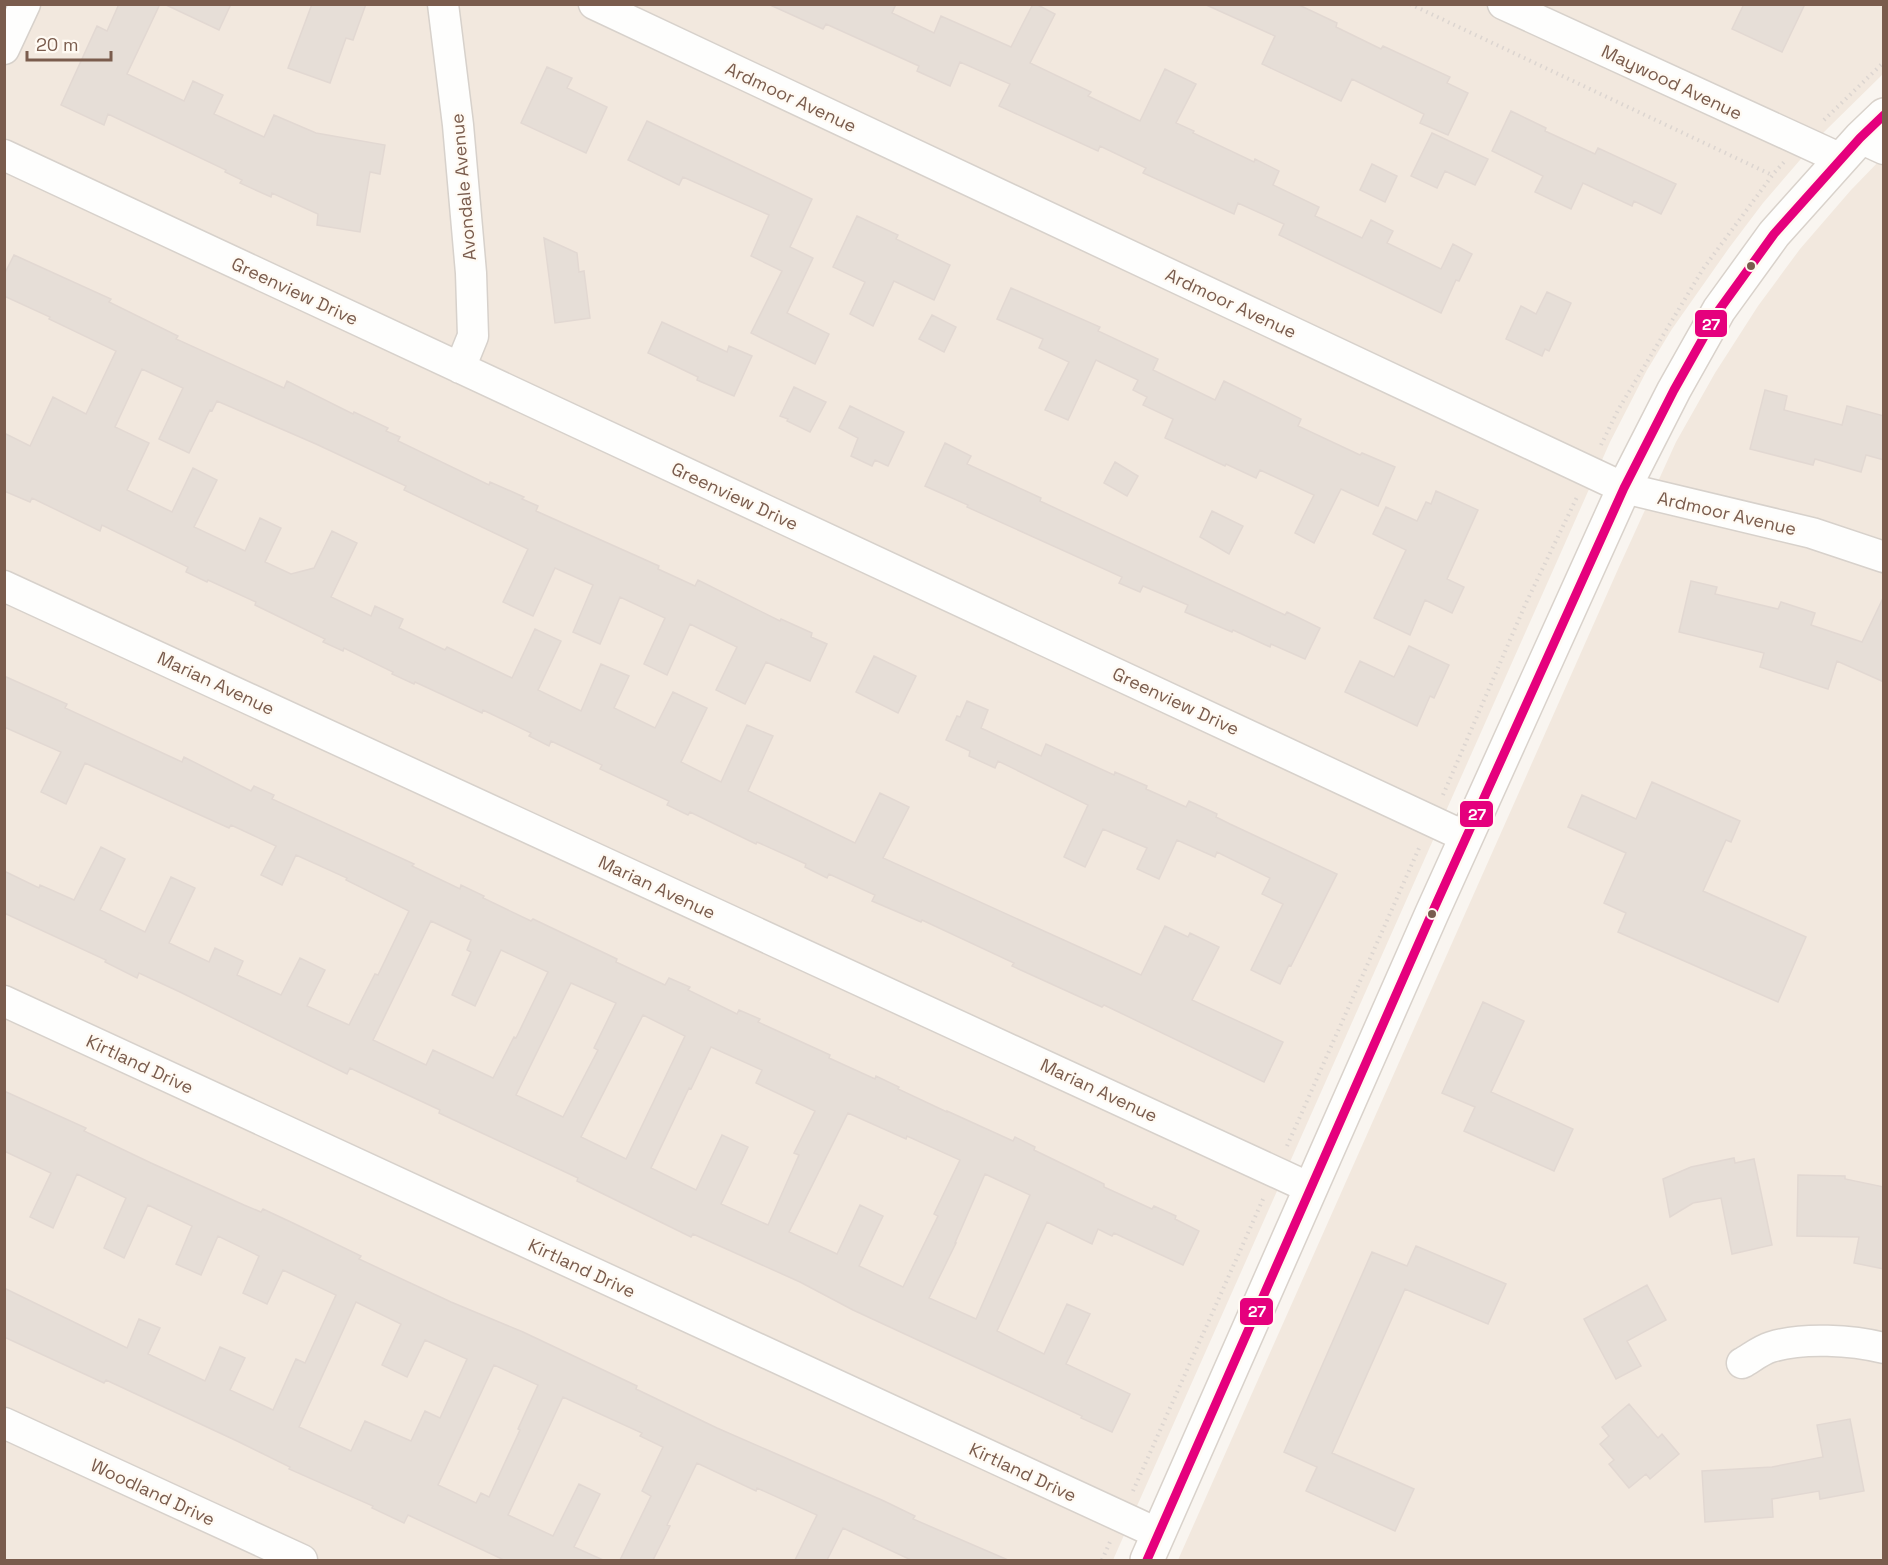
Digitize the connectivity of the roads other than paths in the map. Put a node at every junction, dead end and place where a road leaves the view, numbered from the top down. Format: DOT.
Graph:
graph roads {
  1 [pos="25,4"];
  2 [pos="443,4"];
  3 [pos="594,4"];
  4 [pos="1503,4"];
  5 [pos="4,49"];
  6 [pos="1884,115"];
  7 [pos="1861,149"];
  8 [pos="4,155"];
  9 [pos="460,368"];
  10 [pos="1624,488"];
  11 [pos="1884,557"];
  12 [pos="4,586"];
  13 [pos="1466,837"];
  14 [pos="4,1001"];
  15 [pos="1310,1188"];
  16 [pos="1884,1348"];
  17 [pos="1742,1363"];
  18 [pos="4,1423"];
  19 [pos="1153,1547"];
  20 [pos="302,1560"];
  1 -- 5 [label="street"];
  2 -- 9 [label="street, Avondale Avenue"];
  3 -- 10 [label="street, Ardmoor Avenue"];
  4 -- 7 [label="street, Maywood Avenue"];
  6 -- 7 [label="main road"];
  7 -- 10 [label="main road"];
  8 -- 9 [label="street, Greenview Drive"];
  9 -- 13 [label="street, Greenview Drive"];
  10 -- 11 [label="street, Ardmoor Avenue"];
  10 -- 13 [label="main road"];
  12 -- 15 [label="street, Marian Avenue"];
  13 -- 15 [label="main road"];
  14 -- 19 [label="street, Kirtland Drive"];
  15 -- 19 [label="main road"];
  16 -- 17 [label="street"];
  18 -- 20 [label="street, Woodland Drive"];
}
